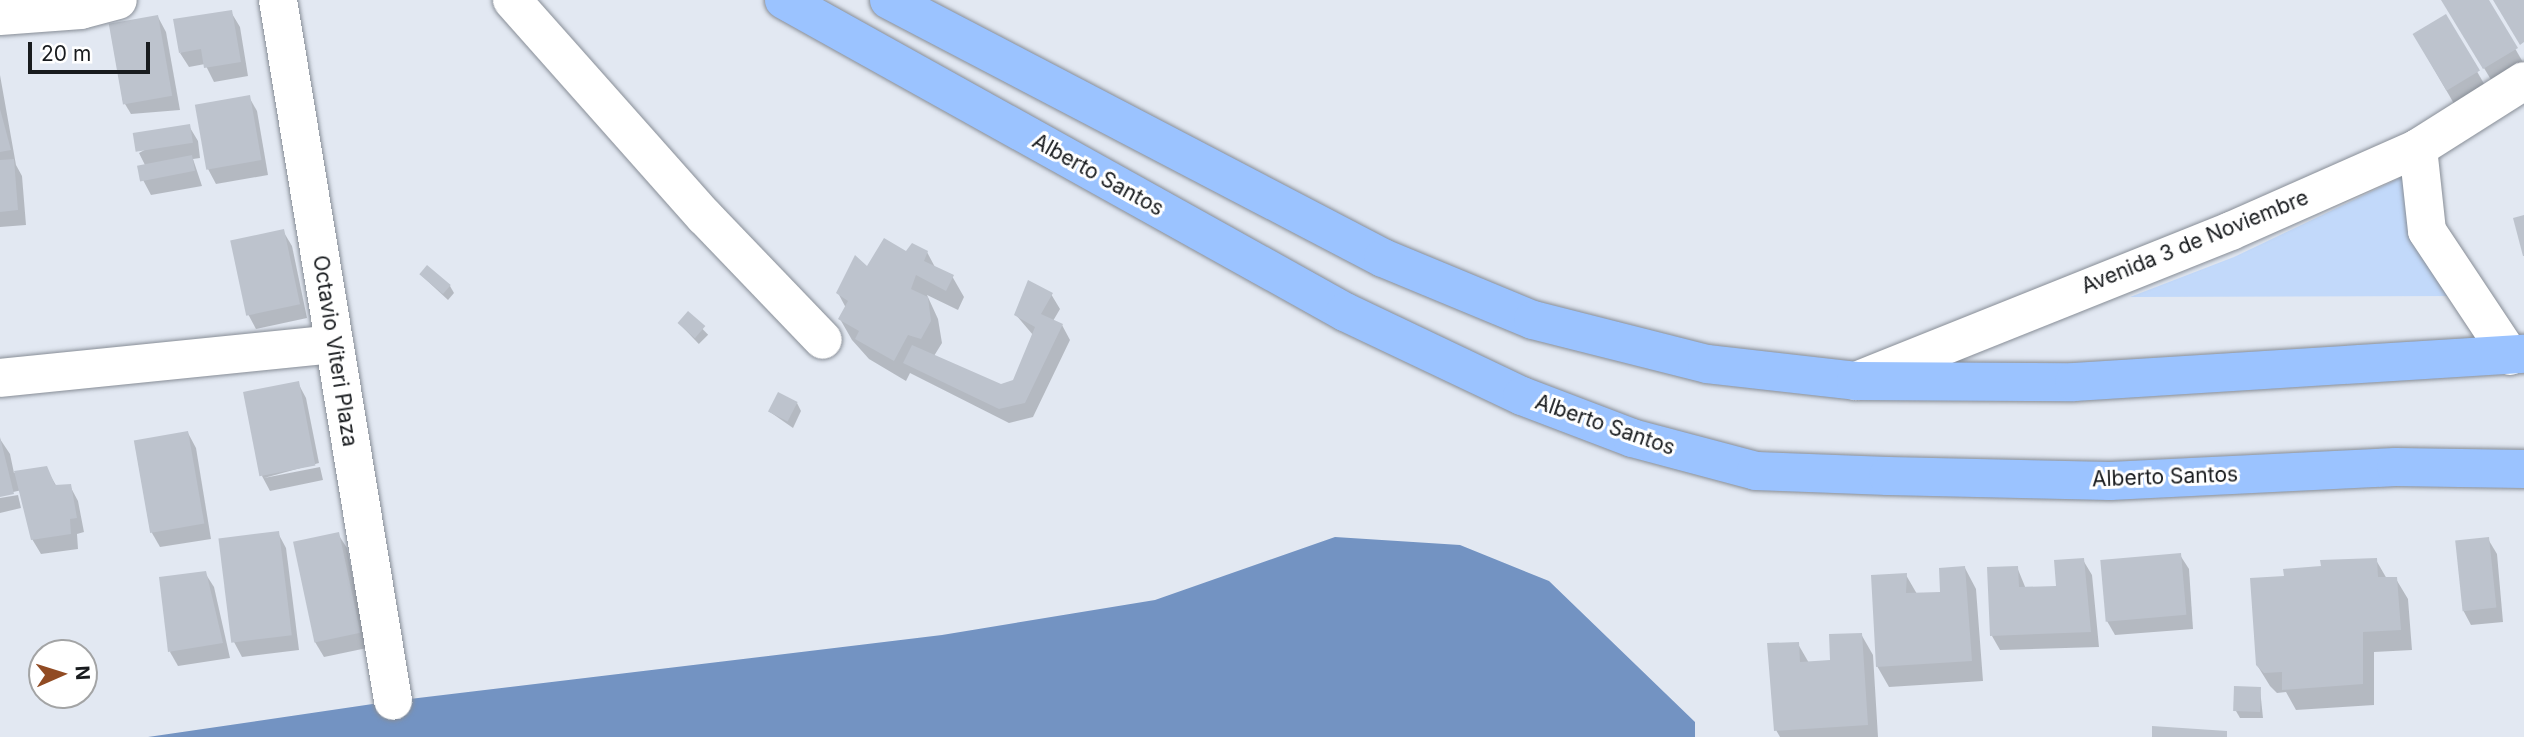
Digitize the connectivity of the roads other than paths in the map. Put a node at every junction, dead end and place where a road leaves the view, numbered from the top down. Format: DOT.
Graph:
graph roads {
  1 [pos="118,0"];
  2 [pos="278,0"];
  3 [pos="512,0"];
  4 [pos="783,0"];
  5 [pos="889,0"];
  6 [pos="0,16"];
  7 [pos="2524,81"];
  8 [pos="2418,148"];
  9 [pos="823,340"];
  10 [pos="334,344"];
  11 [pos="2517,355"];
  12 [pos="0,378"];
  13 [pos="1856,381"];
  14 [pos="2524,469"];
  15 [pos="393,701"];
  1 -- 6 [label="street"];
  2 -- 10 [label="street, Octavio Viteri Plaza"];
  3 -- 9 [label="street"];
  4 -- 14 [label="highway, Alberto Santos"];
  5 -- 13 [label="highway"];
  7 -- 8 [label="street, Avenida 3 de Noviembre"];
  8 -- 11 [label="street"];
  8 -- 13 [label="street, Avenida 3 de Noviembre"];
  10 -- 12 [label="street"];
  10 -- 15 [label="street, Octavio Viteri Plaza"];
  11 -- 13 [label="highway"];
}
